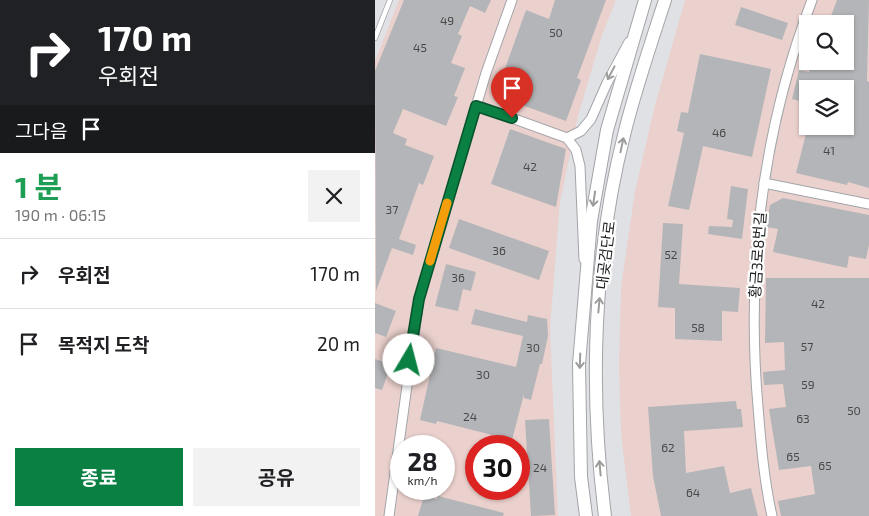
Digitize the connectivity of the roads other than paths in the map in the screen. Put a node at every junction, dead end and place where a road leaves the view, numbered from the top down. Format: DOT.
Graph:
graph roads {
  1 [pos="389,0"];
  2 [pos="512,0"];
  3 [pos="645,0"];
  4 [pos="665,0"];
  5 [pos="812,0"];
  6 [pos="636,31"];
  7 [pos="375,38"];
  8 [pos="476,106"];
  9 [pos="567,138"];
  10 [pos="764,183"];
  11 [pos="869,204"];
  12 [pos="585,279"];
  13 [pos="389,516"];
  14 [pos="586,516"];
  15 [pos="605,516"];
  16 [pos="772,516"];
  1 -- 7 [label="lane"];
  2 -- 8 [label="street"];
  3 -- 6 [label="main road, 대곶검단로"];
  15 -- 4 [label="main road, 대곶검단로, one-way"];
  5 -- 10 [label="street, 황금3로8번길"];
  6 -- 9 [label="street, one-way"];
  6 -- 12 [label="main road, 대곶검단로, one-way"];
  8 -- 9 [label="street"];
  8 -- 13 [label="street"];
  9 -- 12 [label="street"];
  10 -- 11 [label="street"];
  10 -- 16 [label="street, 황금3로8번길"];
  12 -- 14 [label="main road, 대곶검단로, one-way"];
}
